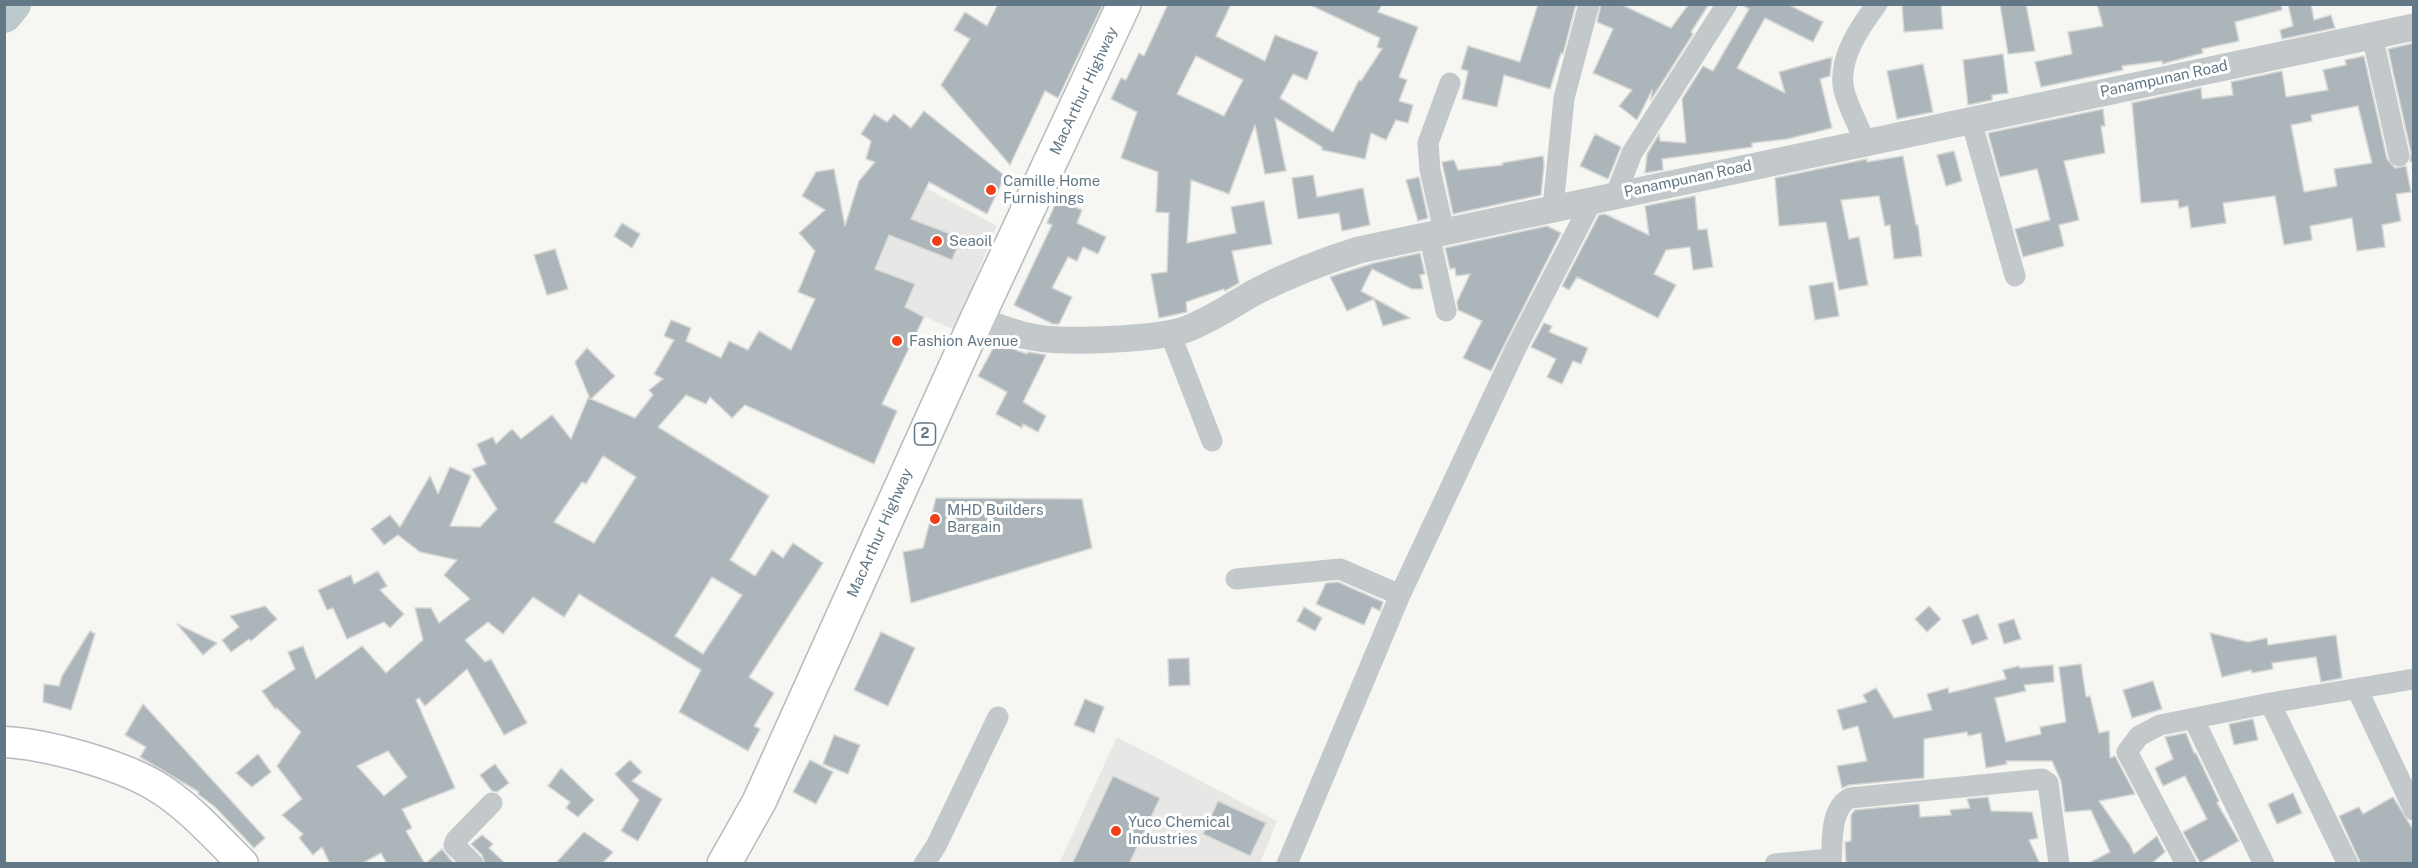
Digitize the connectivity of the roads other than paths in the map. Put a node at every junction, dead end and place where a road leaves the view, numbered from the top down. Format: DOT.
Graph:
graph roads {
  1 [pos="1124,4"];
  2 [pos="1589,4"];
  3 [pos="1727,4"];
  4 [pos="1876,4"];
  5 [pos="2414,27"];
  6 [pos="2372,35"];
  7 [pos="1450,83"];
  8 [pos="1971,120"];
  9 [pos="1865,142"];
  10 [pos="2399,156"];
  11 [pos="1605,196"];
  12 [pos="1553,207"];
  13 [pos="1437,232"];
  14 [pos="2015,276"];
  15 [pos="1446,311"];
  16 [pos="977,319"];
  17 [pos="1170,333"];
  18 [pos="1212,441"];
  19 [pos="1236,579"];
  20 [pos="1400,595"];
  21 [pos="2414,679"];
  22 [pos="2357,689"];
  23 [pos="2270,703"];
  24 [pos="998,717"];
  25 [pos="2194,720"];
  26 [pos="4,742"];
  27 [pos="492,803"];
  28 [pos="2414,810"];
  29 [pos="1831,861"];
  30 [pos="243,864"];
  31 [pos="473,864"];
  32 [pos="724,864"];
  33 [pos="924,864"];
  34 [pos="1287,864"];
  35 [pos="1775,864"];
  36 [pos="2059,864"];
  37 [pos="2186,864"];
  38 [pos="2264,864"];
  39 [pos="2348,864"];
  1 -- 16 [label="highway, MacArthur Highway / 2"];
  2 -- 12 [label="street"];
  3 -- 11 [label="street"];
  4 -- 9 [label="street"];
  5 -- 6 [label="street, Panampunan Road"];
  6 -- 8 [label="street, Panampunan Road"];
  6 -- 10 [label="street"];
  7 -- 13 [label="street"];
  8 -- 9 [label="street, Panampunan Road"];
  8 -- 14 [label="street"];
  9 -- 11 [label="street, Panampunan Road"];
  11 -- 12 [label="street, Panampunan Road"];
  11 -- 20 [label="street"];
  12 -- 13 [label="street, Panampunan Road"];
  13 -- 15 [label="street"];
  13 -- 17 [label="street, Panampunan Road"];
  16 -- 17 [label="street, Panampunan Road"];
  16 -- 32 [label="highway, MacArthur Highway / 2"];
  17 -- 18 [label="street"];
  19 -- 20 [label="street"];
  20 -- 34 [label="street"];
  21 -- 22 [label="street"];
  22 -- 23 [label="street"];
  22 -- 28 [label="street"];
  23 -- 25 [label="street"];
  23 -- 39 [label="street"];
  24 -- 33 [label="street"];
  25 -- 37 [label="street"];
  25 -- 38 [label="street"];
  26 -- 30 [label="main road"];
  27 -- 31 [label="street"];
  29 -- 35 [label="street"];
  29 -- 36 [label="street"];
}
